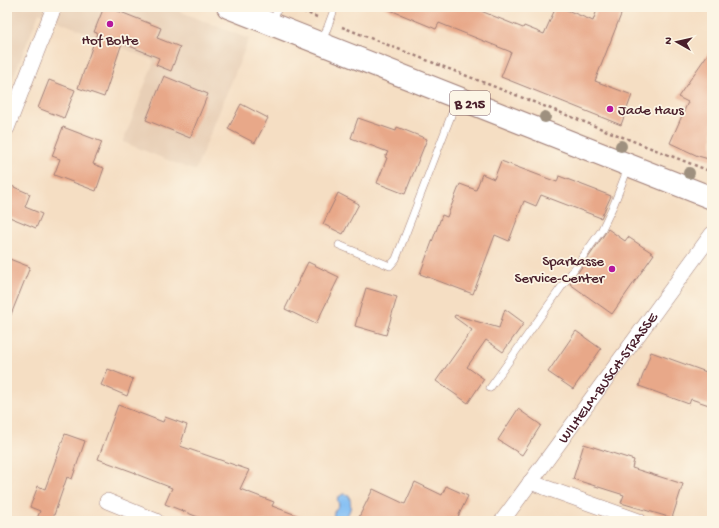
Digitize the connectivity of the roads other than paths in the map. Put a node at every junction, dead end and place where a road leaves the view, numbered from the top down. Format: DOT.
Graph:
graph roads {
  1 [pos="54,7"];
  2 [pos="228,7"];
  3 [pos="335,7"];
  4 [pos="275,16"];
  5 [pos="321,44"];
  6 [pos="457,98"];
  7 [pos="7,128"];
  8 [pos="629,166"];
  9 [pos="712,198"];
  10 [pos="712,234"];
  11 [pos="339,246"];
  12 [pos="490,388"];
  13 [pos="530,482"];
  14 [pos="107,501"];
  15 [pos="156,521"];
  16 [pos="502,521"];
  17 [pos="638,521"];
  1 -- 7 [label="street"];
  2 -- 4 [label="main road, B 215"];
  3 -- 5 [label="lane"];
  4 -- 5 [label="main road, B 215"];
  5 -- 6 [label="main road, B 215"];
  6 -- 8 [label="main road, B 215"];
  6 -- 11 [label="lane"];
  8 -- 9 [label="main road, B 215"];
  8 -- 12 [label="lane"];
  10 -- 13 [label="street, WILHELM-BUSCH-STRASSE"];
  13 -- 16 [label="street, WILHELM-BUSCH-STRASSE"];
  13 -- 17 [label="street"];
  14 -- 15 [label="street"];
}
